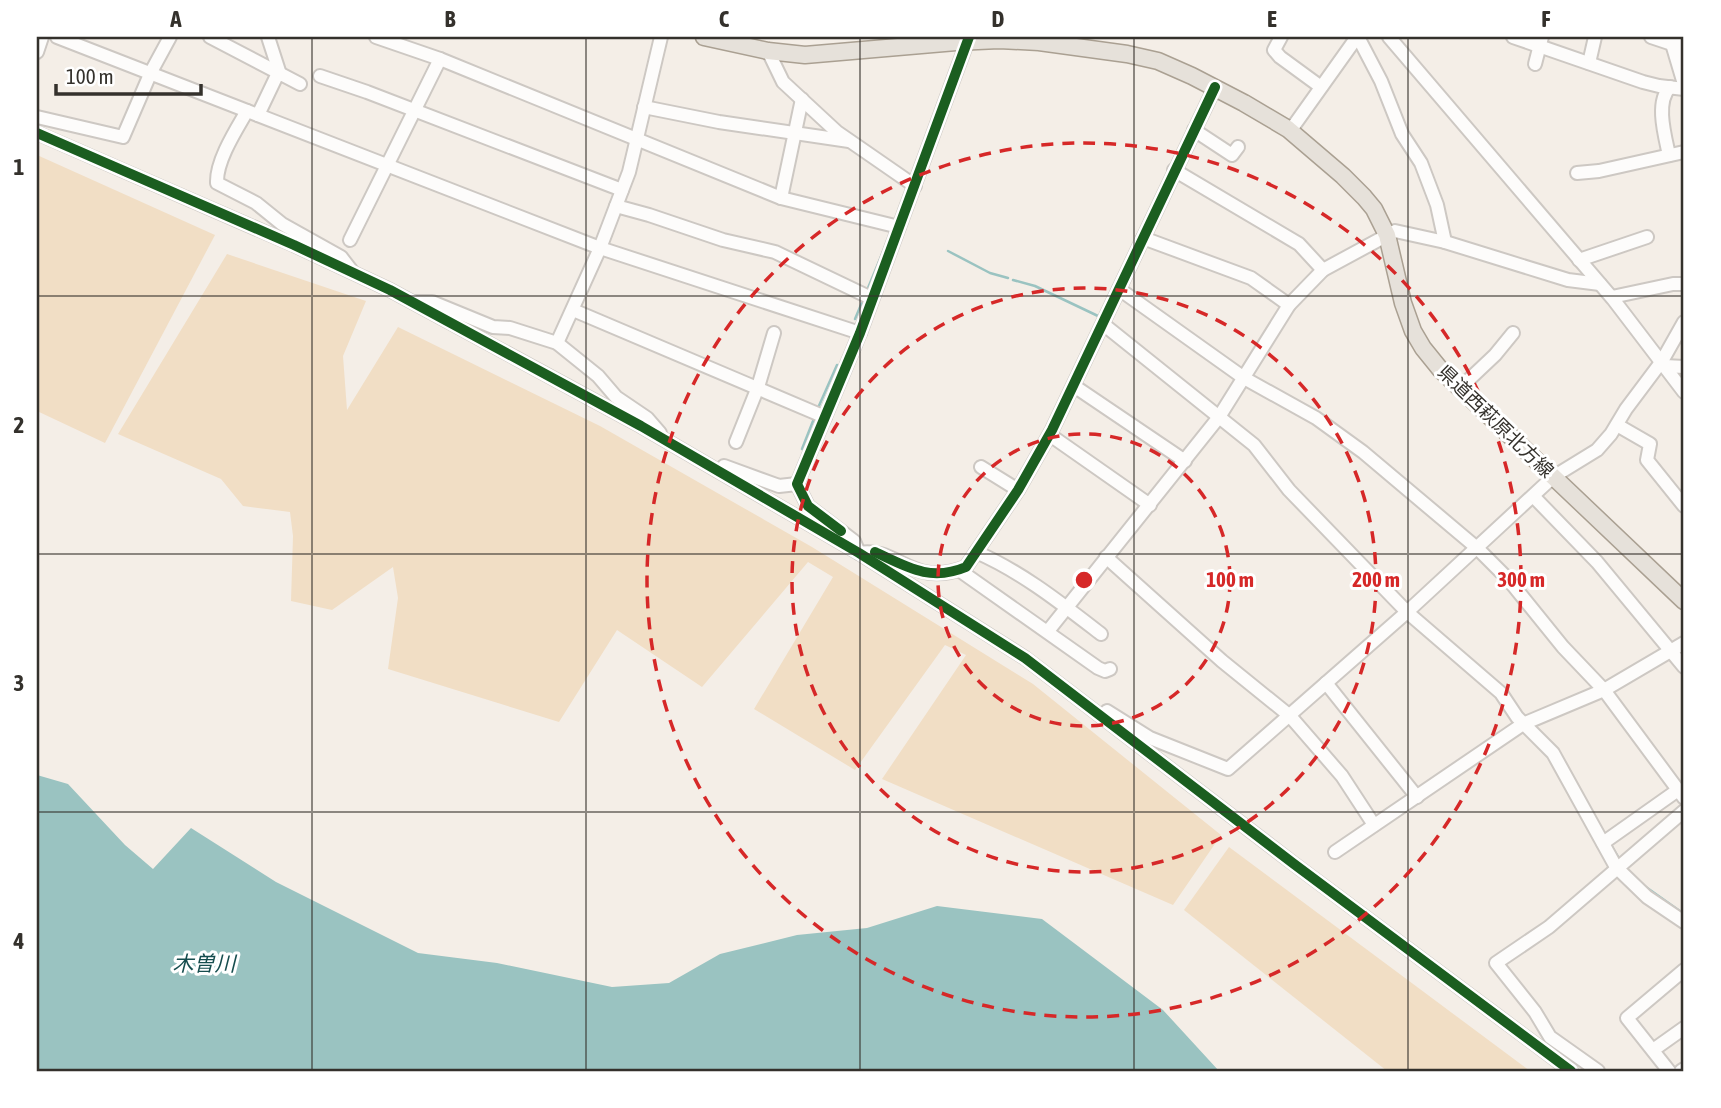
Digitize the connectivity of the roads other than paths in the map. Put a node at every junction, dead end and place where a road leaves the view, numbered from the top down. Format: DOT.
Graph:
graph roads {
  1 [pos="41,37"];
  2 [pos="57,37"];
  3 [pos="170,37"];
  4 [pos="210,37"];
  5 [pos="268,37"];
  6 [pos="376,37"];
  7 [pos="661,37"];
  8 [pos="704,37"];
  9 [pos="1281,37"];
  10 [pos="1357,37"];
  11 [pos="1390,37"];
  12 [pos="1513,37"];
  13 [pos="1595,37"];
  14 [pos="1651,37"];
  15 [pos="968,39"];
  16 [pos="1541,41"];
  17 [pos="1677,42"];
  18 [pos="37,51"];
  19 [pos="768,51"];
  20 [pos="440,59"];
  21 [pos="1588,63"];
  22 [pos="1535,64"];
  23 [pos="279,71"];
  24 [pos="151,72"];
  25 [pos="320,76"];
  26 [pos="300,84"];
  27 [pos="1214,87"];
  28 [pos="1321,87"];
  29 [pos="1684,87"];
  30 [pos="1670,88"];
  31 [pos="802,99"];
  32 [pos="644,107"];
  33 [pos="413,111"];
  34 [pos="253,113"];
  35 [pos="37,117"];
  36 [pos="1194,130"];
  37 [pos="1290,131"];
  38 [pos="795,132"];
  39 [pos="37,133"];
  40 [pos="636,141"];
  41 [pos="849,141"];
  42 [pos="1238,147"];
  43 [pos="1684,152"];
  44 [pos="1669,155"];
  45 [pos="387,165"];
  46 [pos="1174,170"];
  47 [pos="1577,173"];
  48 [pos="915,186"];
  49 [pos="622,190"];
  50 [pos="781,198"];
  51 [pos="616,206"];
  52 [pos="899,227"];
  53 [pos="1387,235"];
  54 [pos="1647,237"];
  55 [pos="1143,238"];
  56 [pos="350,240"];
  57 [pos="1445,242"];
  58 [pos="600,248"];
  59 [pos="1579,260"];
  60 [pos="1323,270"];
  61 [pos="353,273"];
  62 [pos="1600,284"];
  63 [pos="1684,284"];
  64 [pos="1119,289"];
  65 [pos="1612,297"];
  66 [pos="871,298"];
  67 [pos="411,302"];
  68 [pos="1289,304"];
  69 [pos="573,310"];
  70 [pos="1684,322"];
  71 [pos="1103,324"];
  72 [pos="774,333"];
  73 [pos="860,333"];
  74 [pos="1513,333"];
  75 [pos="556,343"];
  76 [pos="1663,363"];
  77 [pos="1684,367"];
  78 [pos="1244,378"];
  79 [pos="1074,386"];
  80 [pos="758,387"];
  81 [pos="1459,389"];
  82 [pos="1684,392"];
  83 [pos="825,417"];
  84 [pos="1219,417"];
  85 [pos="1617,425"];
  86 [pos="1050,435"];
  87 [pos="668,442"];
  88 [pos="736,442"];
  89 [pos="1185,461"];
  90 [pos="713,467"];
  91 [pos="981,467"];
  92 [pos="1553,477"];
  93 [pos="796,484"];
  94 [pos="1017,490"];
  95 [pos="1533,496"];
  96 [pos="1150,505"];
  97 [pos="1684,506"];
  98 [pos="1477,548"];
  99 [pos="976,552"];
  100 [pos="859,553"];
  101 [pos="1106,557"];
  102 [pos="959,570"];
  103 [pos="1684,601"];
  104 [pos="1066,607"];
  105 [pos="1407,611"];
  106 [pos="1048,631"];
  107 [pos="1101,634"];
  108 [pos="1684,643"];
  109 [pos="1672,651"];
  110 [pos="1684,667"];
  111 [pos="1110,669"];
  112 [pos="1326,683"];
  113 [pos="1604,690"];
  114 [pos="1093,708"];
  115 [pos="1290,716"];
  116 [pos="1523,724"];
  117 [pos="1681,794"];
  118 [pos="1417,797"];
  119 [pos="1684,810"];
  120 [pos="1374,825"];
  121 [pos="1603,843"];
  122 [pos="1335,852"];
  123 [pos="1616,867"];
  124 [pos="1684,922"];
  125 [pos="1684,970"];
  126 [pos="1684,1028"];
  127 [pos="1653,1050"];
  128 [pos="1571,1071"];
  129 [pos="1598,1071"];
  130 [pos="1670,1071"];
  1 -- 18 [label="street"];
  2 -- 24 [label="street"];
  3 -- 24 [label="street"];
  4 -- 23 [label="street"];
  5 -- 23 [label="street"];
  6 -- 20 [label="street"];
  7 -- 32 [label="street"];
  8 -- 19 [label="main road, 県道西萩原北方線"];
  9 -- 28 [label="street"];
  10 -- 28 [label="street"];
  10 -- 57 [label="street"];
  11 -- 59 [label="street"];
  12 -- 16 [label="street"];
  13 -- 21 [label="street"];
  14 -- 17 [label="street"];
  15 -- 19 [label="main road, 県道西萩原北方線"];
  15 -- 27 [label="main road, 県道西萩原北方線"];
  15 -- 48 [label="street"];
  16 -- 21 [label="street"];
  16 -- 22 [label="street"];
  17 -- 29 [label="street"];
  19 -- 31 [label="street"];
  20 -- 33 [label="street"];
  20 -- 40 [label="street"];
  21 -- 30 [label="street"];
  23 -- 26 [label="street"];
  23 -- 34 [label="street"];
  24 -- 34 [label="street"];
  24 -- 35 [label="street"];
  25 -- 33 [label="street"];
  27 -- 36 [label="street"];
  27 -- 37 [label="main road, 県道西萩原北方線"];
  28 -- 37 [label="street"];
  29 -- 30 [label="street"];
  30 -- 44 [label="street"];
  31 -- 38 [label="street"];
  31 -- 41 [label="street"];
  32 -- 38 [label="street"];
  32 -- 40 [label="street"];
  33 -- 45 [label="street"];
  33 -- 49 [label="street"];
  34 -- 45 [label="street"];
  34 -- 61 [label="street"];
  36 -- 42 [label="street"];
  36 -- 46 [label="street"];
  37 -- 53 [label="main road, 県道西萩原北方線"];
  38 -- 41 [label="street"];
  38 -- 50 [label="street"];
  39 -- 61 [label="street"];
  40 -- 49 [label="street"];
  40 -- 50 [label="street"];
  41 -- 48 [label="street"];
  43 -- 44 [label="street"];
  44 -- 47 [label="street"];
  45 -- 56 [label="street"];
  45 -- 58 [label="street"];
  46 -- 55 [label="street"];
  46 -- 60 [label="street"];
  48 -- 52 [label="street"];
  49 -- 51 [label="street"];
  50 -- 52 [label="street"];
  51 -- 58 [label="street"];
  51 -- 66 [label="street"];
  52 -- 66 [label="street"];
  53 -- 57 [label="street"];
  53 -- 60 [label="street"];
  53 -- 81 [label="main road, 県道西萩原北方線"];
  54 -- 59 [label="street"];
  55 -- 64 [label="street"];
  55 -- 68 [label="street"];
  57 -- 62 [label="street"];
  58 -- 69 [label="street"];
  58 -- 73 [label="street"];
  59 -- 62 [label="street"];
  60 -- 68 [label="street"];
  61 -- 67 [label="street"];
  62 -- 65 [label="street"];
  63 -- 65 [label="street"];
  64 -- 71 [label="street"];
  64 -- 78 [label="street"];
  65 -- 76 [label="street"];
  66 -- 73 [label="street"];
  67 -- 75 [label="street"];
  67 -- 87 [label="street"];
  68 -- 78 [label="street"];
  69 -- 75 [label="street"];
  69 -- 80 [label="street"];
  70 -- 76 [label="street"];
  71 -- 79 [label="street"];
  71 -- 84 [label="street"];
  72 -- 80 [label="street"];
  73 -- 83 [label="street"];
  74 -- 81 [label="street"];
  75 -- 87 [label="street"];
  76 -- 77 [label="street"];
  76 -- 82 [label="street"];
  76 -- 85 [label="street"];
  78 -- 84 [label="street"];
  78 -- 98 [label="street"];
  79 -- 86 [label="street"];
  79 -- 89 [label="street"];
  80 -- 83 [label="street"];
  80 -- 88 [label="street"];
  81 -- 92 [label="main road, 県道西萩原北方線"];
  83 -- 93 [label="street"];
  84 -- 89 [label="street"];
  84 -- 105 [label="street"];
  85 -- 92 [label="street"];
  85 -- 97 [label="street"];
  86 -- 94 [label="street"];
  86 -- 96 [label="street"];
  87 -- 90 [label="street"];
  89 -- 96 [label="street"];
  90 -- 93 [label="street"];
  90 -- 100 [label="street"];
  91 -- 94 [label="street"];
  92 -- 95 [label="street"];
  92 -- 103 [label="main road, 県道西萩原北方線"];
  93 -- 100 [label="street"];
  94 -- 99 [label="street"];
  95 -- 98 [label="street"];
  95 -- 109 [label="street"];
  96 -- 101 [label="street"];
  98 -- 105 [label="street"];
  98 -- 113 [label="street"];
  99 -- 102 [label="street"];
  99 -- 104 [label="street"];
  100 -- 102 [label="street"];
  100 -- 114 [label="street"];
  101 -- 104 [label="street"];
  101 -- 115 [label="street"];
  102 -- 106 [label="street"];
  104 -- 106 [label="street"];
  104 -- 107 [label="street"];
  105 -- 112 [label="street"];
  105 -- 116 [label="street"];
  106 -- 111 [label="street"];
  108 -- 109 [label="street"];
  109 -- 110 [label="street"];
  109 -- 113 [label="street"];
  112 -- 115 [label="street"];
  112 -- 118 [label="street"];
  113 -- 116 [label="street"];
  113 -- 117 [label="street"];
  114 -- 115 [label="street"];
  114 -- 128 [label="street"];
  115 -- 120 [label="street"];
  116 -- 118 [label="street"];
  116 -- 121 [label="street"];
  117 -- 121 [label="street"];
  118 -- 120 [label="street"];
  119 -- 123 [label="street"];
  120 -- 122 [label="street"];
  121 -- 123 [label="street"];
  123 -- 124 [label="street"];
  123 -- 129 [label="street"];
  125 -- 127 [label="street"];
  126 -- 127 [label="street"];
  127 -- 130 [label="street"];
}
